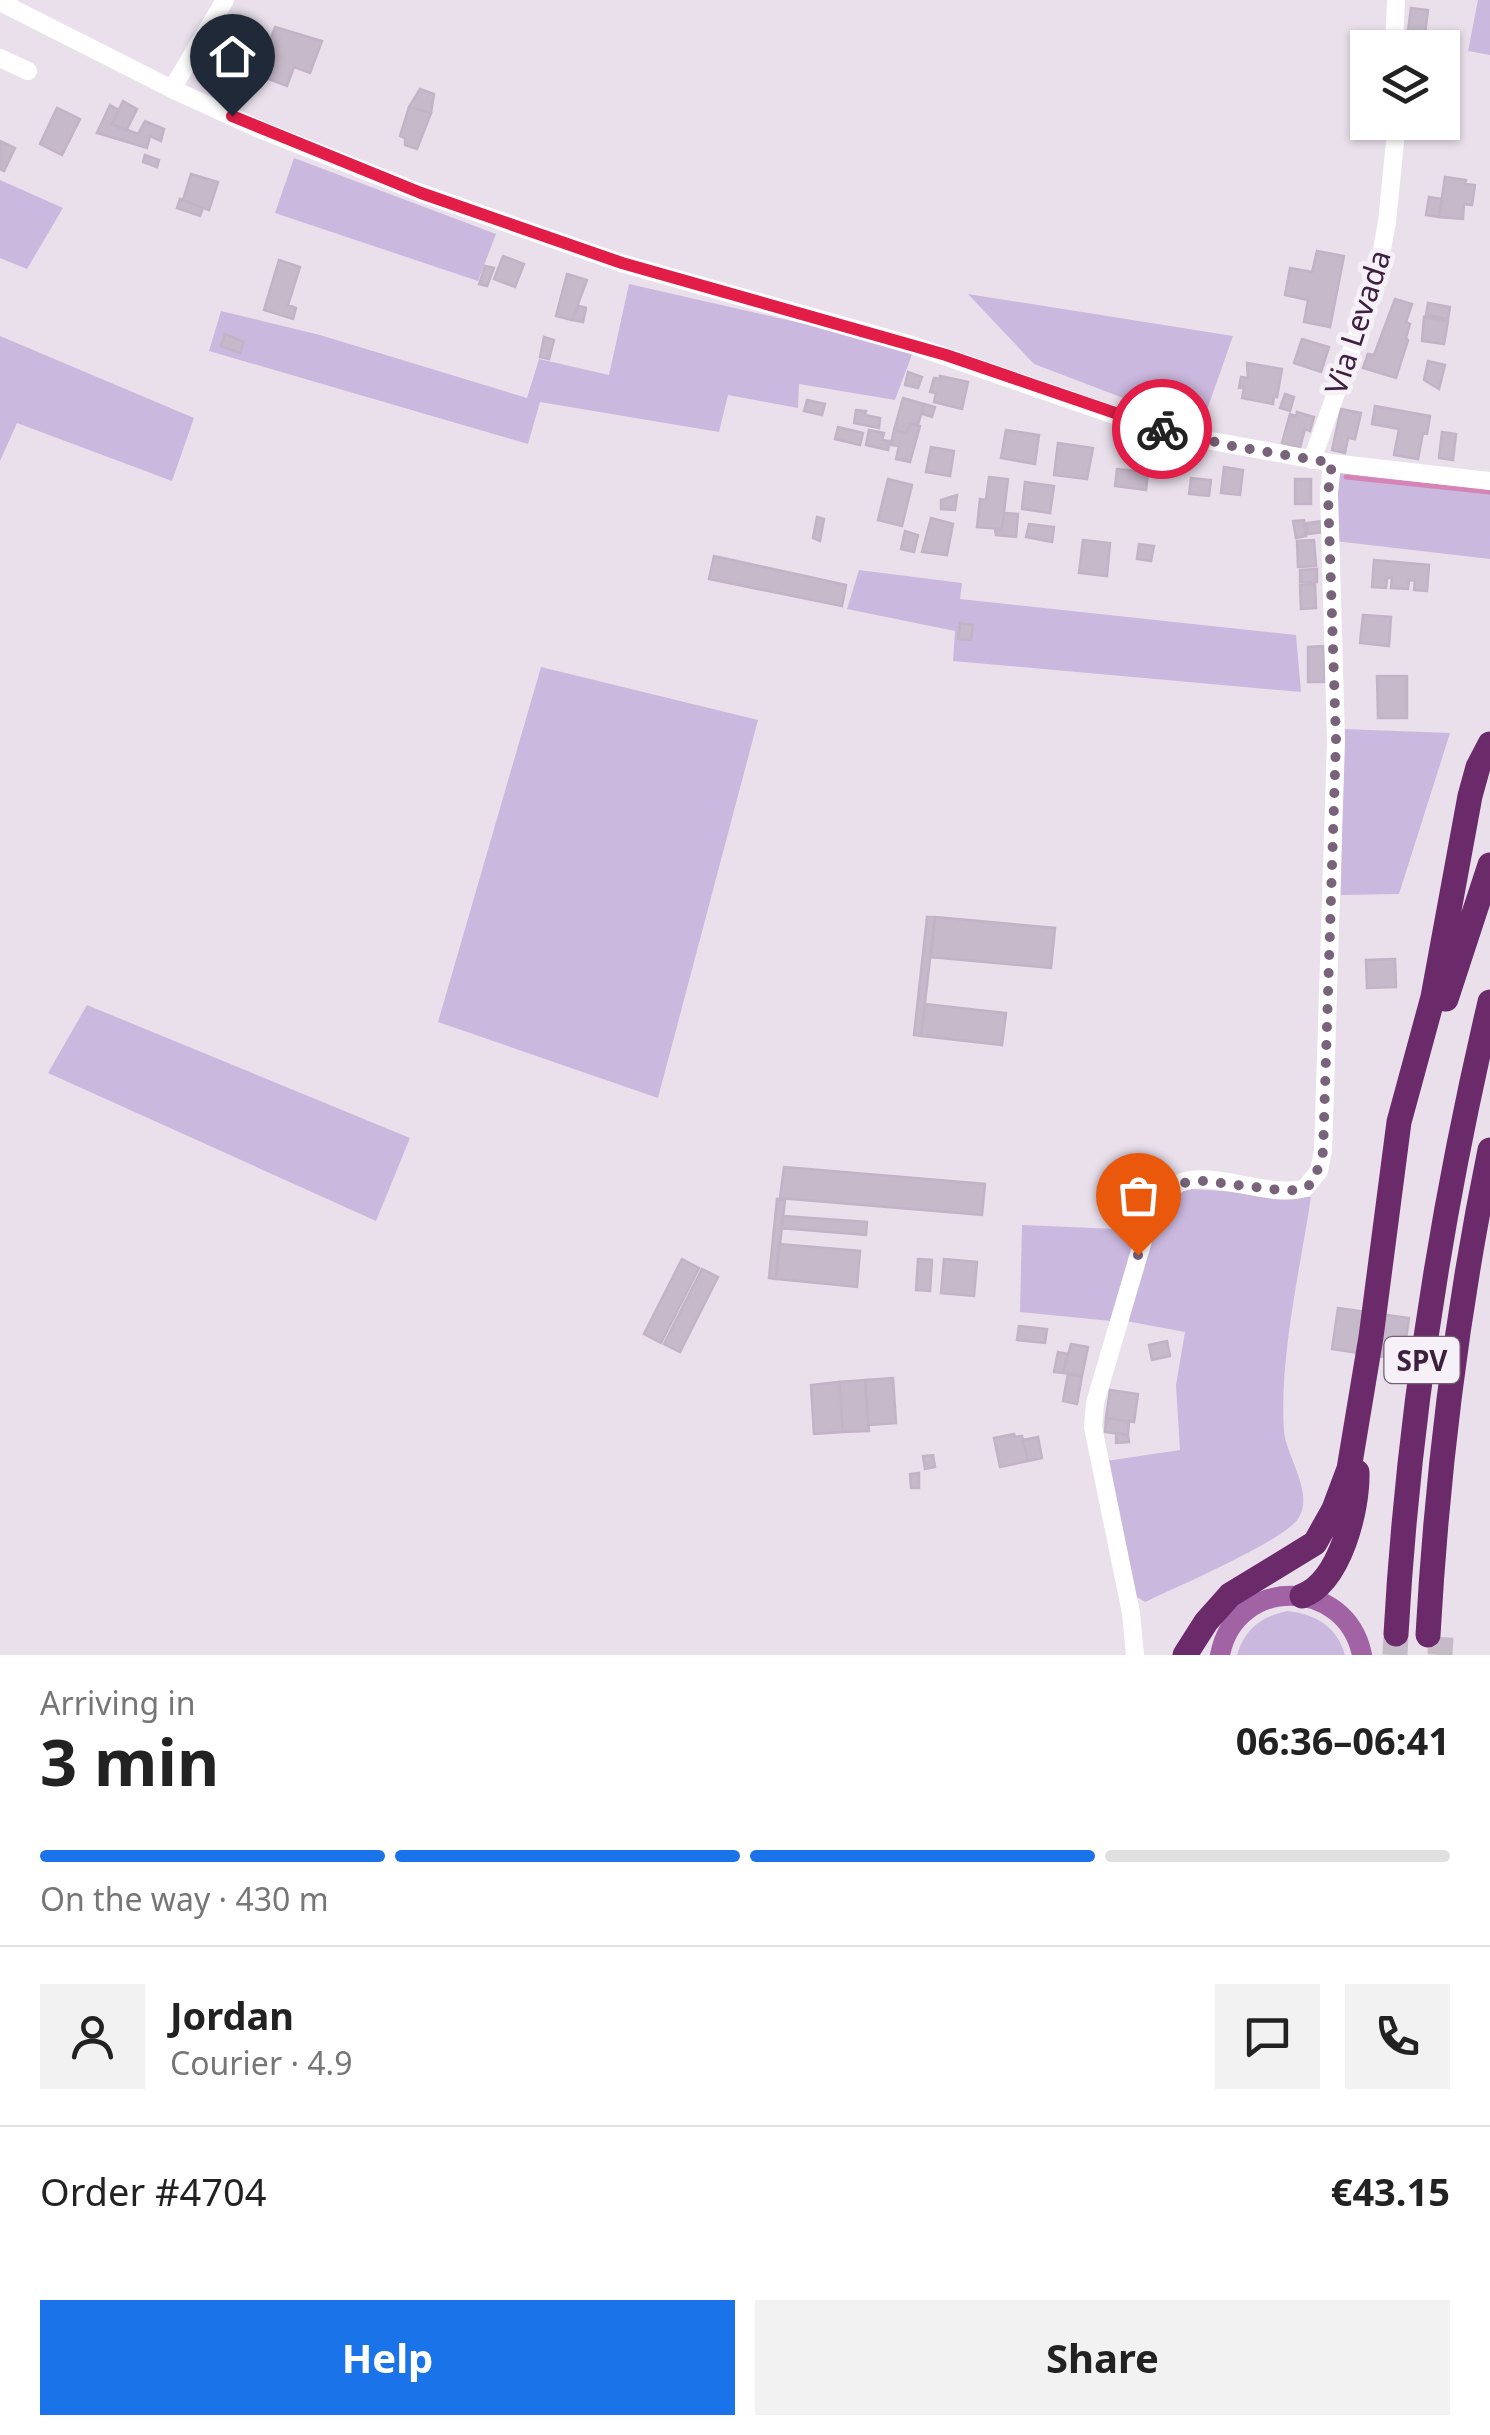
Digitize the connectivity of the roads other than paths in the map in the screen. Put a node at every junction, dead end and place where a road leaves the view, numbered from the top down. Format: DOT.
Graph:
graph roads {
  1 [pos="224,0"];
  2 [pos="1396,0"];
  3 [pos="1,5"];
  4 [pos="1395,30"];
  5 [pos="0,58"];
  6 [pos="28,71"];
  7 [pos="172,89"];
  8 [pos="1395,140"];
  9 [pos="1322,462"];
  10 [pos="1490,481"];
  11 [pos="1490,744"];
  12 [pos="1490,865"];
  13 [pos="1490,1002"];
  14 [pos="1406,1090"];
  15 [pos="1490,1150"];
  16 [pos="1490,1246"];
  17 [pos="1356,1442"];
  18 [pos="1302,1596"];
  19 [pos="1396,1634"];
  20 [pos="1365,1651"];
  21 [pos="1135,1655"];
  22 [pos="1185,1655"];
  23 [pos="1220,1655"];
  1 -- 7 [label="street"];
  2 -- 4 [label="street"];
  3 -- 7 [label="street"];
  5 -- 6 [label="street"];
  7 -- 9 [label="street"];
  8 -- 9 [label="street, Via Levada"];
  9 -- 10 [label="street"];
  9 -- 21 [label="street, Via Levada"];
  11 -- 14 [label="highway"];
  12 -- 14 [label="highway"];
  13 -- 19 [label="highway, SPV"];
  14 -- 17 [label="highway"];
  15 -- 16 [label="highway, SPV"];
  17 -- 18 [label="highway"];
  17 -- 22 [label="highway"];
  18 -- 20 [label="main road"];
  18 -- 23 [label="main road"];
}
